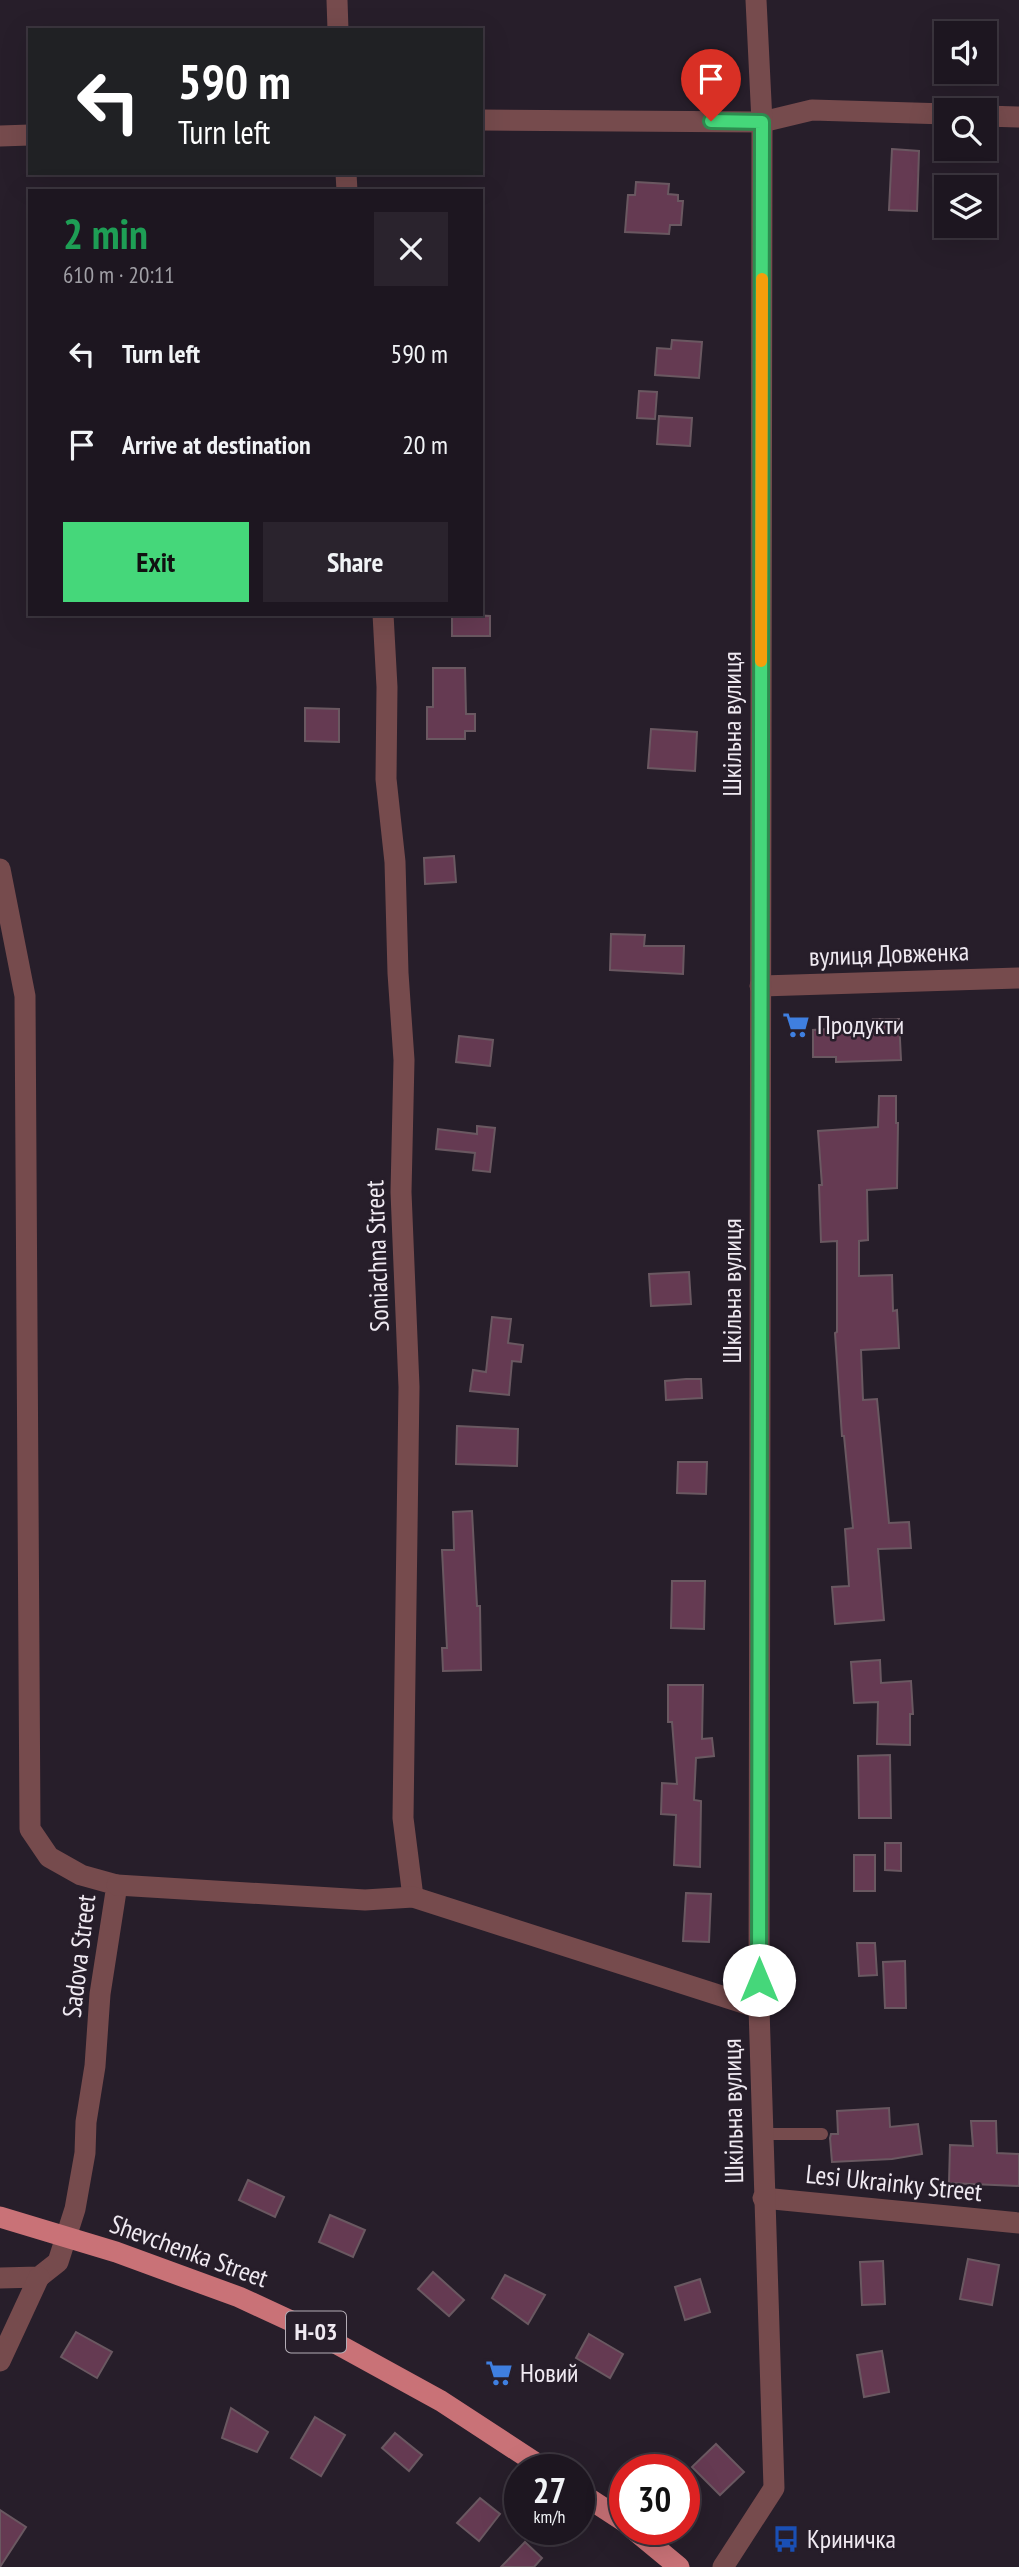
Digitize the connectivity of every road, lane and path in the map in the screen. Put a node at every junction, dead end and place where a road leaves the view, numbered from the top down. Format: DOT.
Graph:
graph roads {
  1 [pos="337,0"];
  2 [pos="756,0"];
  3 [pos="338,28"];
  4 [pos="934,114"];
  5 [pos="997,116"];
  6 [pos="1018,117"];
  7 [pos="483,120"];
  8 [pos="762,122"];
  9 [pos="28,135"];
  10 [pos="0,136"];
  11 [pos="383,616"];
  12 [pos="0,869"];
  13 [pos="1019,978"];
  14 [pos="760,986"];
  15 [pos="117,1885"];
  16 [pos="413,1897"];
  17 [pos="759,2008"];
  18 [pos="762,2134"];
  19 [pos="822,2134"];
  20 [pos="763,2198"];
  21 [pos="0,2217"];
  22 [pos="1019,2223"];
  23 [pos="66,2237"];
  24 [pos="39,2277"];
  25 [pos="0,2278"];
  26 [pos="0,2361"];
  27 [pos="522,2454"];
  28 [pos="652,2545"];
  29 [pos="679,2567"];
  30 [pos="723,2567"];
  1 -- 3 [label="street"];
  2 -- 8 [label="street, Шкільна вулиця"];
  4 -- 8 [label="street"];
  5 -- 6 [label="street"];
  7 -- 8 [label="street"];
  8 -- 14 [label="street, Шкільна вулиця"];
  9 -- 10 [label="street"];
  11 -- 16 [label="street, Soniachna Street"];
  12 -- 15 [label="street, Sadova Street"];
  13 -- 14 [label="street, вулиця Довженка"];
  14 -- 17 [label="street, Шкільна вулиця"];
  15 -- 16 [label="street"];
  15 -- 23 [label="street, Sadova Street"];
  16 -- 17 [label="street"];
  17 -- 18 [label="street, Шкільна вулиця"];
  18 -- 19 [label="lane"];
  18 -- 20 [label="street, Шкільна вулиця"];
  20 -- 22 [label="street, Lesi Ukrainky Street"];
  20 -- 30 [label="street, Шкільна вулиця"];
  21 -- 23 [label="main road, Н-03"];
  23 -- 24 [label="street, Sadova Street"];
  23 -- 27 [label="main road, Shevchenka Street / Н-03"];
  24 -- 25 [label="street"];
  24 -- 26 [label="street, Sadova Street"];
  28 -- 29 [label="main road"];
}
